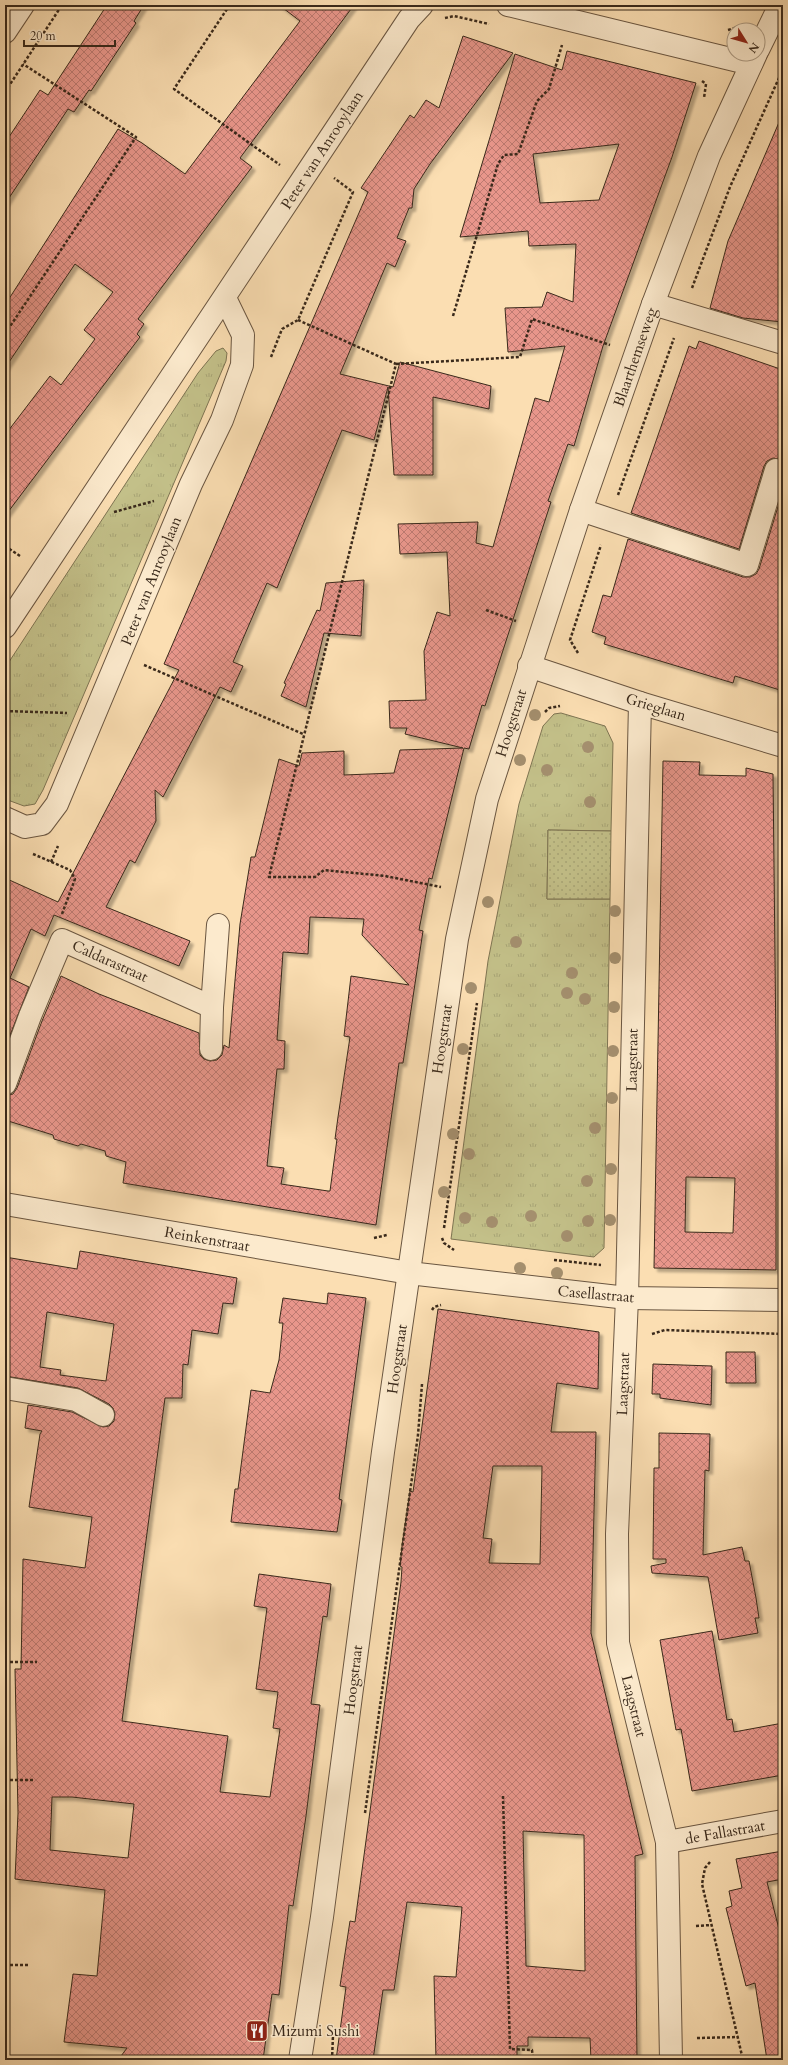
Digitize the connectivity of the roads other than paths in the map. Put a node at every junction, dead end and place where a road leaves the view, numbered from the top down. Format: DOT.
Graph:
graph roads {
  1 [pos="23,5"];
  2 [pos="422,5"];
  3 [pos="508,5"];
  4 [pos="780,5"];
  5 [pos="5,32"];
  6 [pos="766,34"];
  7 [pos="726,50"];
  8 [pos="752,62"];
  9 [pos="225,298"];
  10 [pos="653,304"];
  11 [pos="783,343"];
  12 [pos="776,470"];
  13 [pos="582,510"];
  14 [pos="5,627"];
  15 [pos="529,666"];
  16 [pos="640,703"];
  17 [pos="783,746"];
  18 [pos="5,818"];
  19 [pos="218,925"];
  20 [pos="212,1007"];
  21 [pos="211,1049"];
  22 [pos="5,1084"];
  23 [pos="5,1204"];
  24 [pos="409,1274"];
  25 [pos="627,1298"];
  26 [pos="783,1300"];
  27 [pos="5,1388"];
  28 [pos="102,1415"];
  29 [pos="783,1821"];
  30 [pos="667,1842"];
  31 [pos="300,2060"];
  32 [pos="671,2060"];
  1 -- 5 [label="street"];
  2 -- 9 [label="street, Peter van Anrooylaan"];
  3 -- 7 [label="street"];
  4 -- 6 [label="street, Blaarthemseweg"];
  8 -- 10 [label="street, Blaarthemseweg"];
  9 -- 14 [label="street, Peter van Anrooylaan"];
  9 -- 18 [label="street, Peter van Anrooylaan"];
  10 -- 11 [label="street"];
  10 -- 13 [label="street, Blaarthemseweg"];
  12 -- 13 [label="street"];
  13 -- 15 [label="street, Blaarthemseweg"];
  15 -- 16 [label="street, Grieglaan"];
  15 -- 24 [label="street, Hoogstraat"];
  16 -- 17 [label="street, Grieglaan"];
  16 -- 25 [label="street, Laagstraat"];
  19 -- 20 [label="street"];
  20 -- 21 [label="street"];
  20 -- 22 [label="street, Caldarastraat"];
  23 -- 24 [label="street, Reinkenstraat"];
  24 -- 25 [label="street, Casellastraat"];
  24 -- 31 [label="street, Hoogstraat"];
  25 -- 26 [label="street, Casellastraat"];
  25 -- 30 [label="street, Laagstraat"];
  27 -- 28 [label="street"];
  29 -- 30 [label="street, de Fallastraat"];
  30 -- 32 [label="street, Laagstraat"];
}
